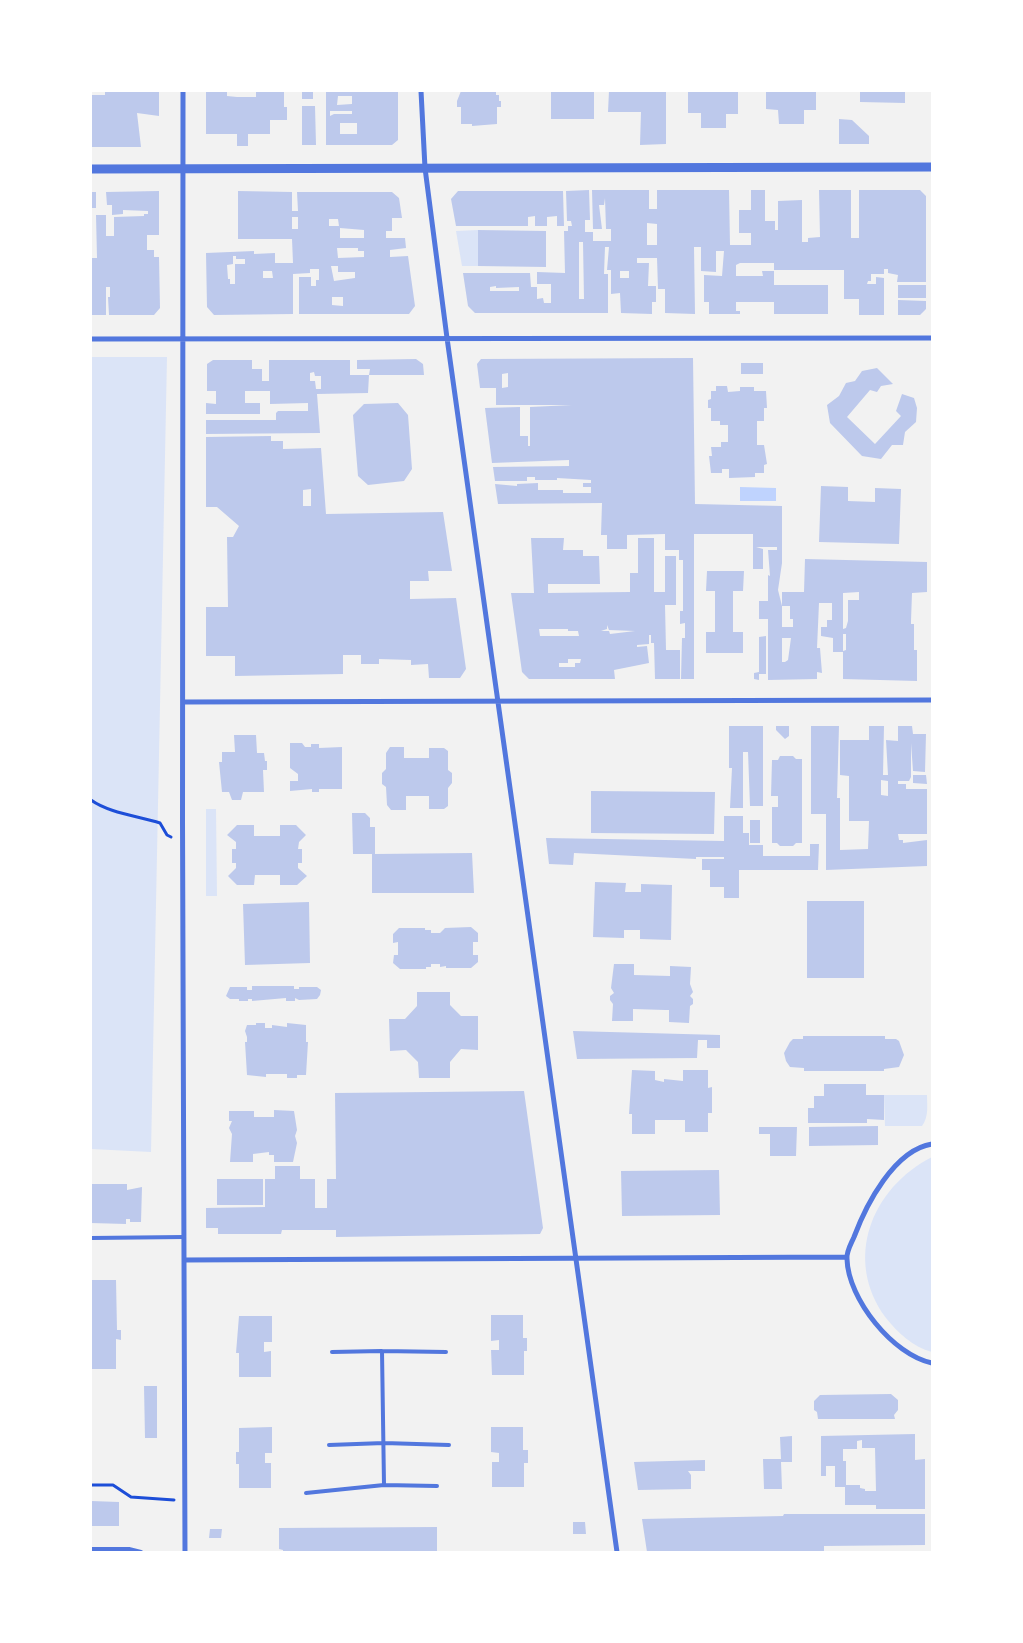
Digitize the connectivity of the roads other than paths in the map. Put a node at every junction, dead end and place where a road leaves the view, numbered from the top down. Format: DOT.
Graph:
graph roads {
  1 [pos="183,91"];
  2 [pos="421,91"];
  3 [pos="932,167"];
  4 [pos="183,168"];
  5 [pos="424,168"];
  6 [pos="91,169"];
  7 [pos="183,337"];
  8 [pos="91,338"];
  9 [pos="446,338"];
  10 [pos="932,338"];
  11 [pos="932,700"];
  12 [pos="498,701"];
  13 [pos="184,702"];
  14 [pos="932,1144"];
  15 [pos="184,1237"];
  16 [pos="91,1238"];
  17 [pos="846,1257"];
  18 [pos="577,1258"];
  19 [pos="184,1260"];
  20 [pos="382,1351"];
  21 [pos="332,1352"];
  22 [pos="446,1352"];
  23 [pos="932,1363"];
  24 [pos="384,1443"];
  25 [pos="329,1445"];
  26 [pos="449,1446"];
  27 [pos="384,1485"];
  28 [pos="437,1486"];
  29 [pos="306,1493"];
  30 [pos="91,1550"];
  31 [pos="141,1552"];
  32 [pos="185,1552"];
  33 [pos="617,1552"];
  1 -- 4 [label="street"];
  2 -- 5 [label="street"];
  3 -- 5 [label="street"];
  4 -- 5 [label="street"];
  4 -- 6 [label="street"];
  4 -- 7 [label="street"];
  5 -- 9 [label="street"];
  7 -- 8 [label="street"];
  7 -- 9 [label="street"];
  7 -- 13 [label="street"];
  9 -- 10 [label="street"];
  9 -- 12 [label="street"];
  11 -- 12 [label="street"];
  12 -- 13 [label="street"];
  12 -- 18 [label="street"];
  13 -- 15 [label="street"];
  14 -- 17 [label="street"];
  15 -- 16 [label="lane"];
  15 -- 19 [label="street"];
  17 -- 18 [label="street"];
  17 -- 23 [label="street"];
  18 -- 19 [label="street"];
  18 -- 33 [label="street"];
  19 -- 32 [label="street"];
  20 -- 21 [label="lane"];
  20 -- 22 [label="lane"];
  20 -- 24 [label="lane"];
  24 -- 25 [label="lane"];
  24 -- 26 [label="lane"];
  24 -- 27 [label="lane"];
  27 -- 28 [label="lane"];
  27 -- 29 [label="lane"];
  30 -- 31 [label="lane"];
}
